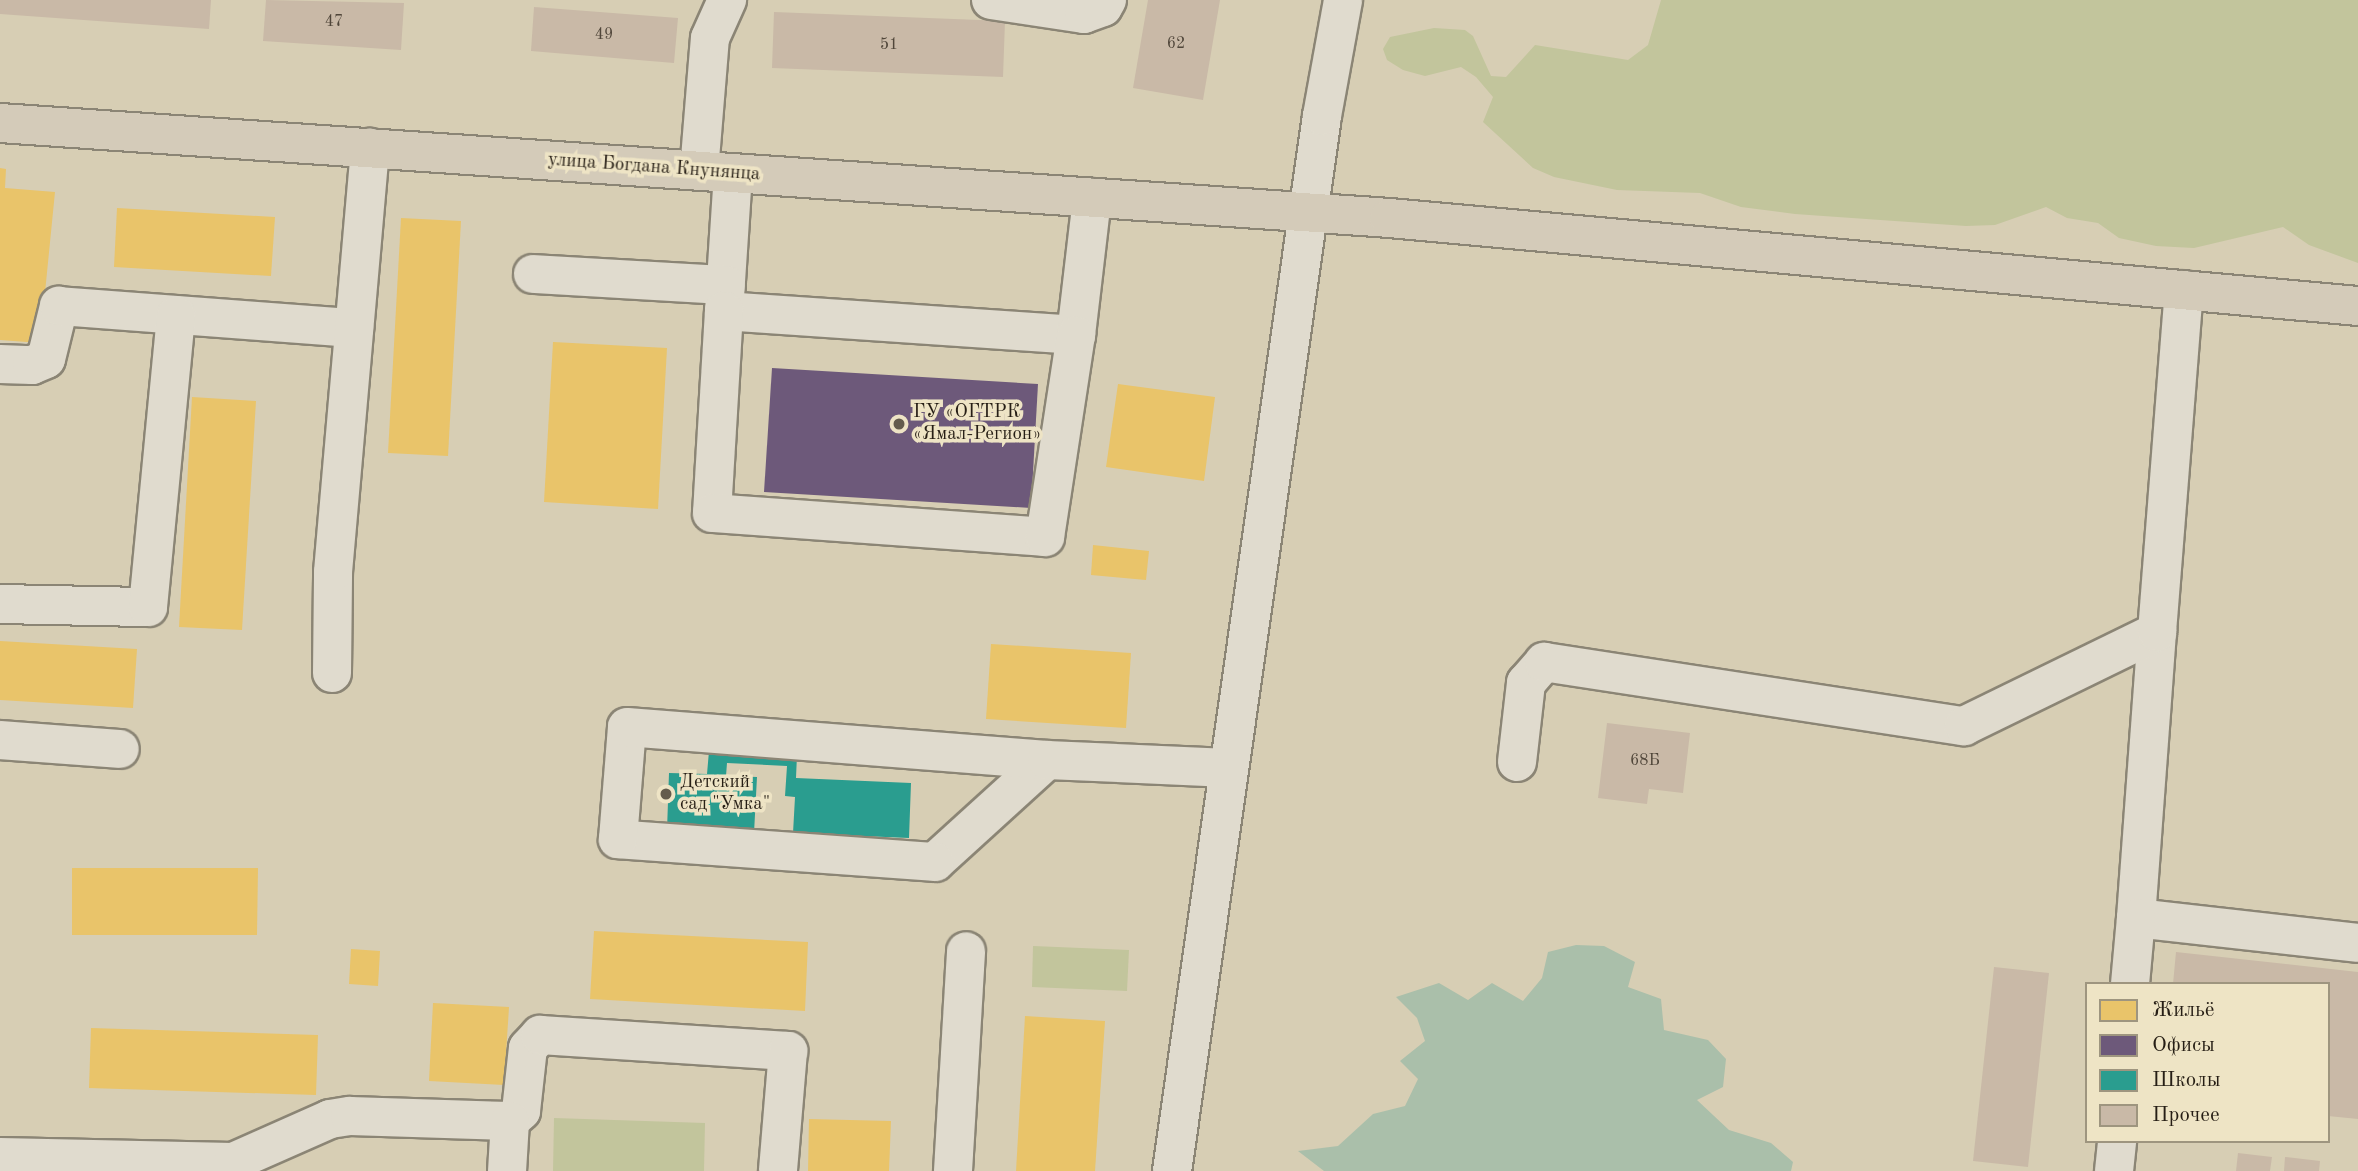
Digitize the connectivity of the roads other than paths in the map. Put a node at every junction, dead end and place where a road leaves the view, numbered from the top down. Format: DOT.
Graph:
graph roads {
  1 [pos="727,0"];
  2 [pos="991,0"];
  3 [pos="1107,0"];
  4 [pos="1343,0"];
  5 [pos="0,123"];
  6 [pos="370,148"];
  7 [pos="716,172"];
  8 [pos="1092,198"];
  9 [pos="1308,213"];
  10 [pos="533,274"];
  11 [pos="2184,290"];
  12 [pos="725,298"];
  13 [pos="2358,306"];
  14 [pos="176,315"];
  15 [pos="354,328"];
  16 [pos="1076,335"];
  17 [pos="0,364"];
  18 [pos="0,604"];
  19 [pos="2157,632"];
  20 [pos="332,673"];
  21 [pos="0,740"];
  22 [pos="120,749"];
  23 [pos="1047,760"];
  24 [pos="1517,762"];
  25 [pos="1228,768"];
  26 [pos="2136,918"];
  27 [pos="2358,943"];
  28 [pos="966,951"];
  29 [pos="2130,982"];
  30 [pos="510,1121"];
  31 [pos="2117,1143"];
  32 [pos="0,1157"];
  33 [pos="508,1171"];
  34 [pos="778,1171"];
  35 [pos="953,1171"];
  36 [pos="1172,1171"];
  37 [pos="2114,1171"];
  1 -- 7 [label="street"];
  2 -- 3 [label="street"];
  4 -- 9 [label="street"];
  5 -- 6 [label="main road, улица Богдана Кнунянца"];
  6 -- 7 [label="main road, улица Богдана Кнунянца"];
  6 -- 15 [label="street"];
  7 -- 8 [label="main road, улица Богдана Кнунянца"];
  7 -- 12 [label="street"];
  8 -- 9 [label="main road, улица Богдана Кнунянца"];
  8 -- 16 [label="street"];
  9 -- 11 [label="main road, улица Богдана Кнунянца"];
  9 -- 25 [label="street"];
  10 -- 12 [label="street"];
  11 -- 13 [label="main road, улица Богдана Кнунянца"];
  11 -- 19 [label="street"];
  12 -- 16 [label="street"];
  12 -- 16 [label="street"];
  14 -- 15 [label="street"];
  14 -- 17 [label="street"];
  14 -- 18 [label="street"];
  15 -- 20 [label="street"];
  19 -- 24 [label="street"];
  19 -- 26 [label="street"];
  21 -- 22 [label="street"];
  23 -- 23 [label="street"];
  23 -- 25 [label="street"];
  25 -- 36 [label="street"];
  26 -- 27 [label="street"];
  26 -- 29 [label="street"];
  28 -- 35 [label="street"];
  30 -- 32 [label="street"];
  30 -- 33 [label="street"];
  30 -- 34 [label="street"];
  31 -- 37 [label="street"];
}
